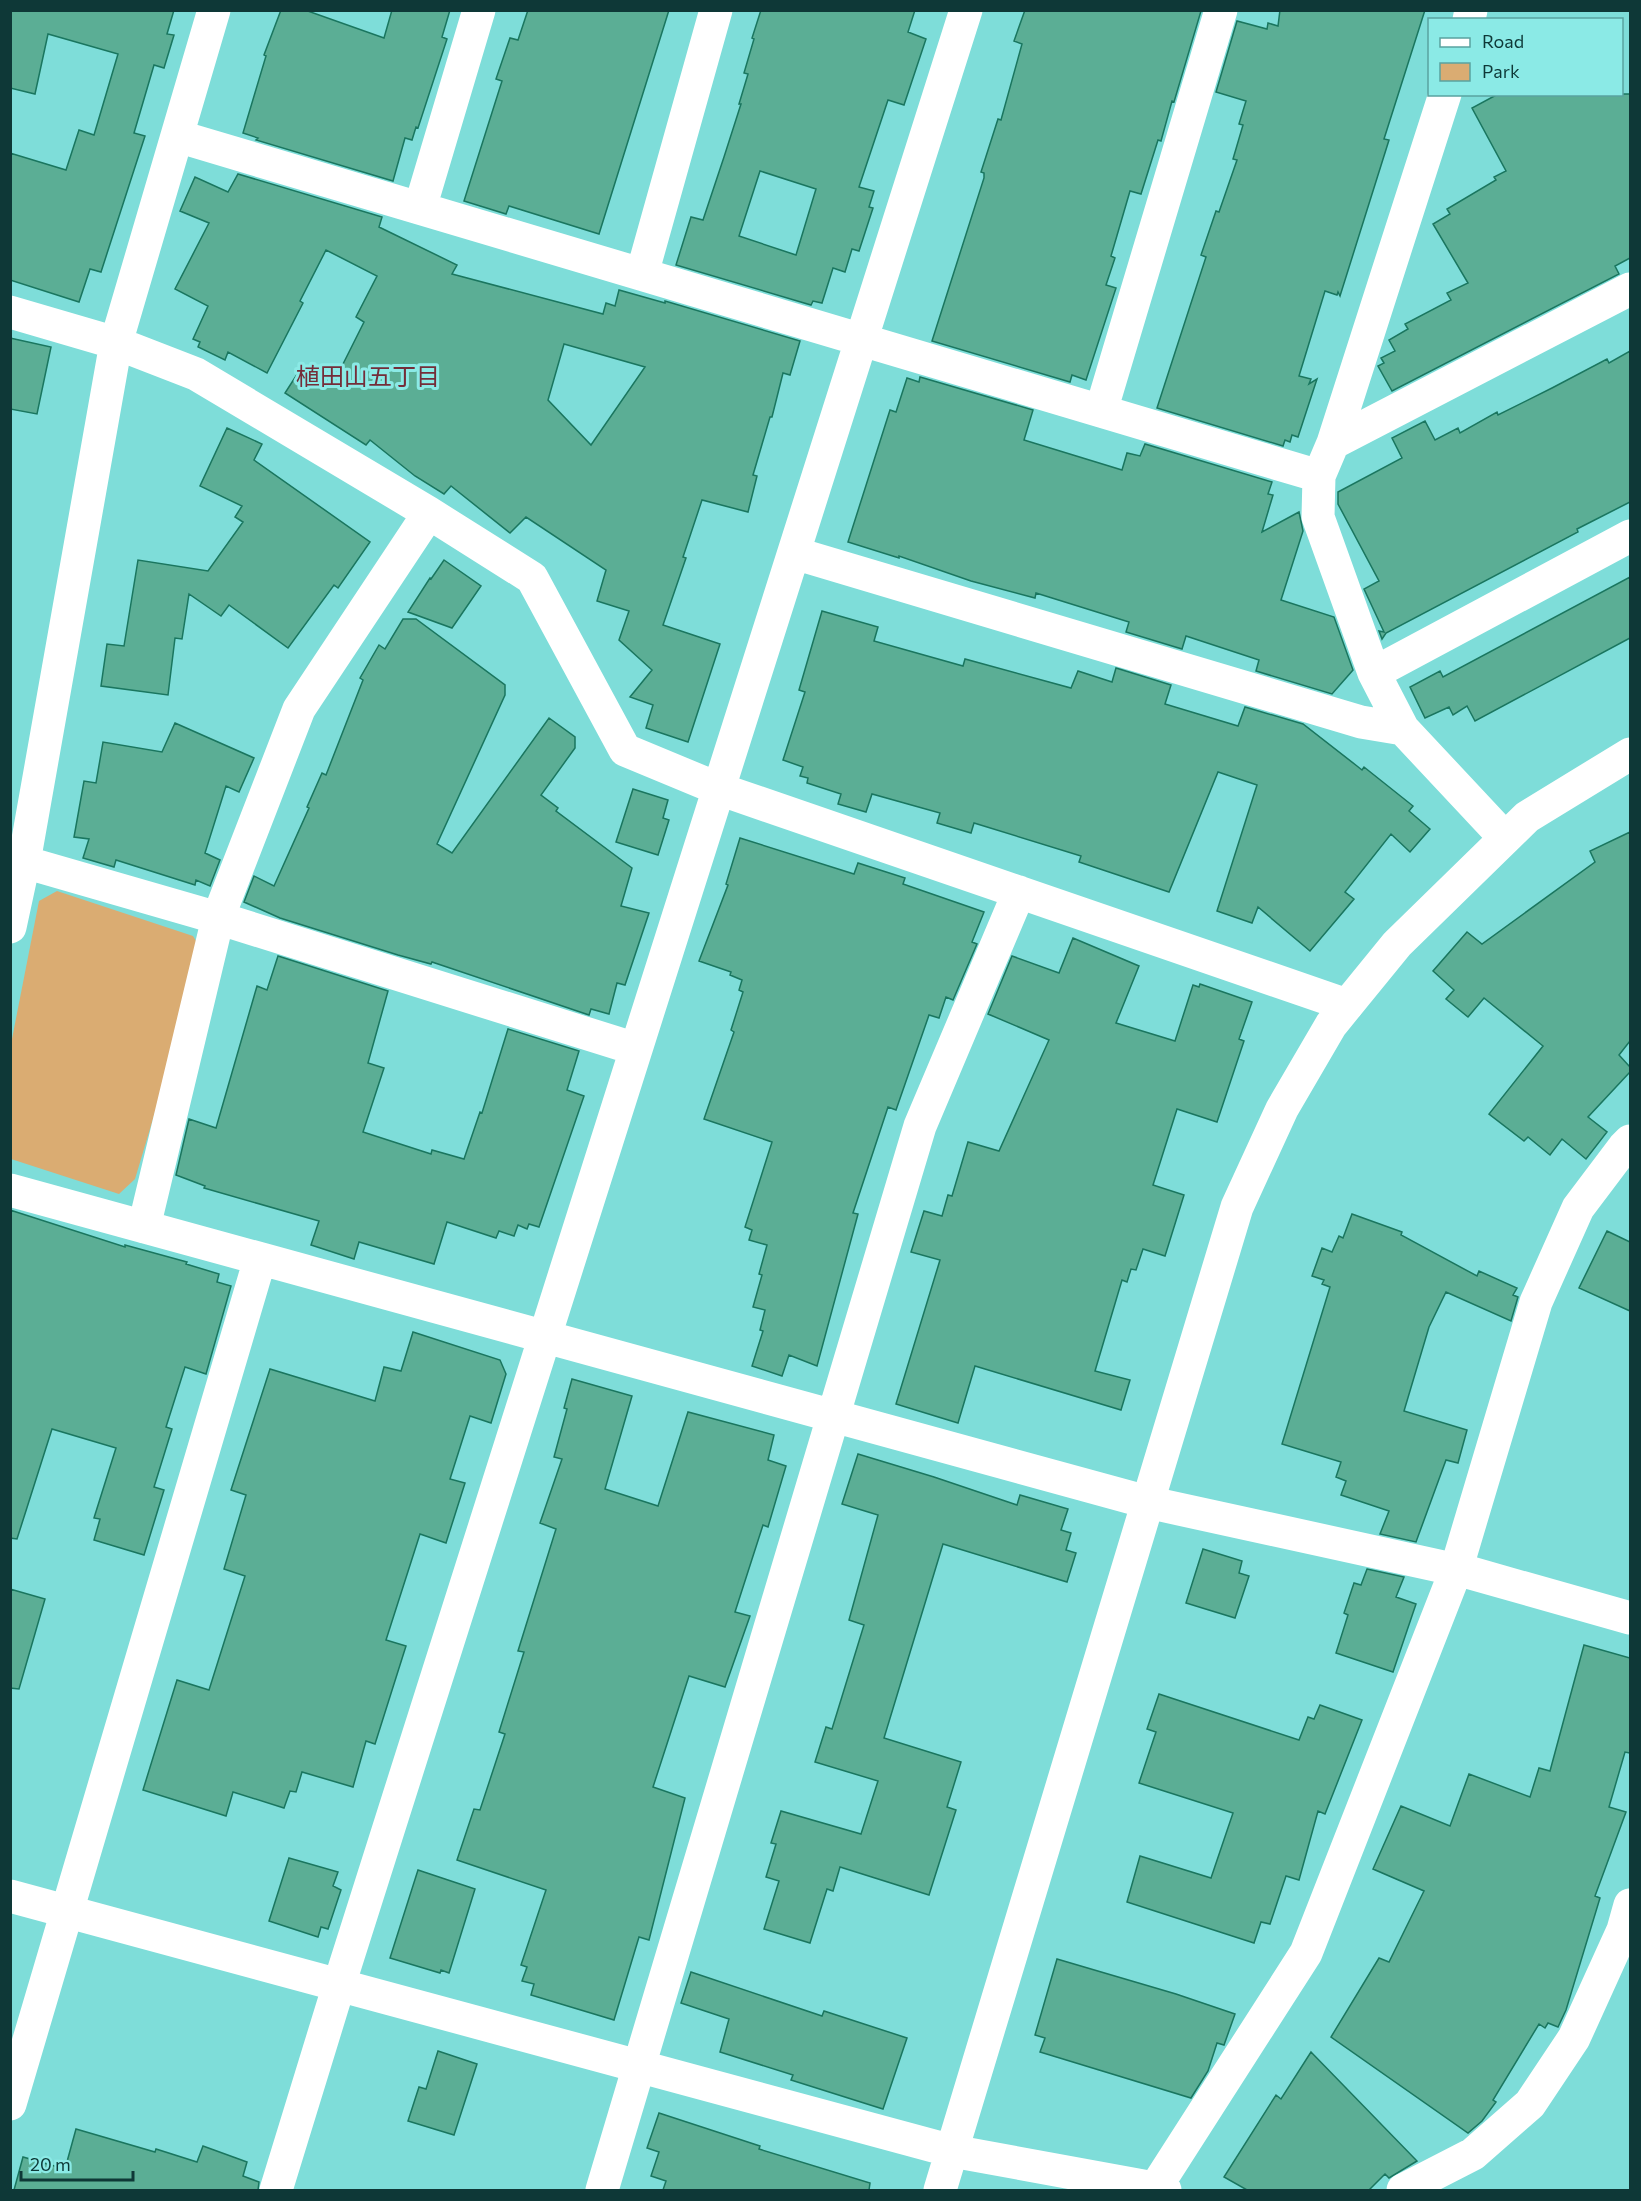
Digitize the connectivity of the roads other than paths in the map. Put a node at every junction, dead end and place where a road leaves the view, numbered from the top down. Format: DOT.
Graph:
graph roads {
  1 [pos="214,10"];
  2 [pos="478,10"];
  3 [pos="716,10"];
  4 [pos="966,10"];
  5 [pos="1221,10"];
  6 [pos="1444,96"];
  7 [pos="177,136"];
  8 [pos="420,208"];
  9 [pos="642,274"];
  10 [pos="1630,289"];
  11 [pos="10,312"];
  12 [pos="862,340"];
  13 [pos="116,343"];
  14 [pos="1101,411"];
  15 [pos="1332,443"];
  16 [pos="1319,476"];
  17 [pos="429,513"];
  18 [pos="1630,536"];
  19 [pos="794,553"];
  20 [pos="1374,673"];
  21 [pos="1403,729"];
  22 [pos="1630,754"];
  23 [pos="719,789"];
  24 [pos="1505,838"];
  25 [pos="24,861"];
  26 [pos="1019,892"];
  27 [pos="218,918"];
  28 [pos="10,927"];
  29 [pos="1347,1005"];
  30 [pos="636,1049"];
  31 [pos="1630,1141"];
  32 [pos="10,1190"];
  33 [pos="144,1227"];
  34 [pos="260,1259"];
  35 [pos="545,1337"];
  36 [pos="834,1417"];
  37 [pos="1147,1502"];
  38 [pos="1456,1570"];
  39 [pos="1630,1618"];
  40 [pos="10,1896"];
  41 [pos="1630,1905"];
  42 [pos="69,1912"];
  43 [pos="339,1985"];
  44 [pos="640,2067"];
  45 [pos="10,2103"];
  46 [pos="952,2151"];
  47 [pos="276,2190"];
  48 [pos="602,2190"];
  49 [pos="940,2190"];
  50 [pos="1158,2190"];
  51 [pos="1403,2190"];
  1 -- 7 [label="street"];
  2 -- 8 [label="street"];
  3 -- 9 [label="street"];
  4 -- 12 [label="street"];
  5 -- 14 [label="street"];
  6 -- 15 [label="street"];
  7 -- 8 [label="street"];
  7 -- 13 [label="street"];
  8 -- 9 [label="street"];
  9 -- 12 [label="street"];
  10 -- 15 [label="street"];
  11 -- 13 [label="street"];
  12 -- 14 [label="street"];
  12 -- 19 [label="street"];
  13 -- 17 [label="street"];
  13 -- 25 [label="street"];
  14 -- 16 [label="street"];
  15 -- 16 [label="street"];
  16 -- 20 [label="street"];
  17 -- 23 [label="street"];
  17 -- 27 [label="street"];
  18 -- 20 [label="street"];
  19 -- 21 [label="street"];
  19 -- 23 [label="street"];
  20 -- 21 [label="street"];
  21 -- 24 [label="street"];
  22 -- 24 [label="street"];
  23 -- 26 [label="street"];
  23 -- 30 [label="street"];
  24 -- 29 [label="street"];
  25 -- 27 [label="street"];
  25 -- 28 [label="street"];
  26 -- 29 [label="street"];
  26 -- 36 [label="street"];
  27 -- 30 [label="street"];
  27 -- 33 [label="street"];
  29 -- 37 [label="street"];
  30 -- 35 [label="street"];
  31 -- 38 [label="street"];
  32 -- 33 [label="street"];
  33 -- 34 [label="street"];
  34 -- 35 [label="street"];
  34 -- 42 [label="street"];
  35 -- 36 [label="street"];
  35 -- 43 [label="street"];
  36 -- 37 [label="street"];
  36 -- 44 [label="street"];
  37 -- 38 [label="street"];
  37 -- 46 [label="street"];
  38 -- 39 [label="street"];
  38 -- 50 [label="street"];
  40 -- 42 [label="street"];
  41 -- 51 [label="street"];
  42 -- 43 [label="street"];
  42 -- 45 [label="street"];
  43 -- 44 [label="street"];
  43 -- 47 [label="street"];
  44 -- 46 [label="street"];
  44 -- 48 [label="street"];
  46 -- 49 [label="street"];
  46 -- 50 [label="street"];
}
